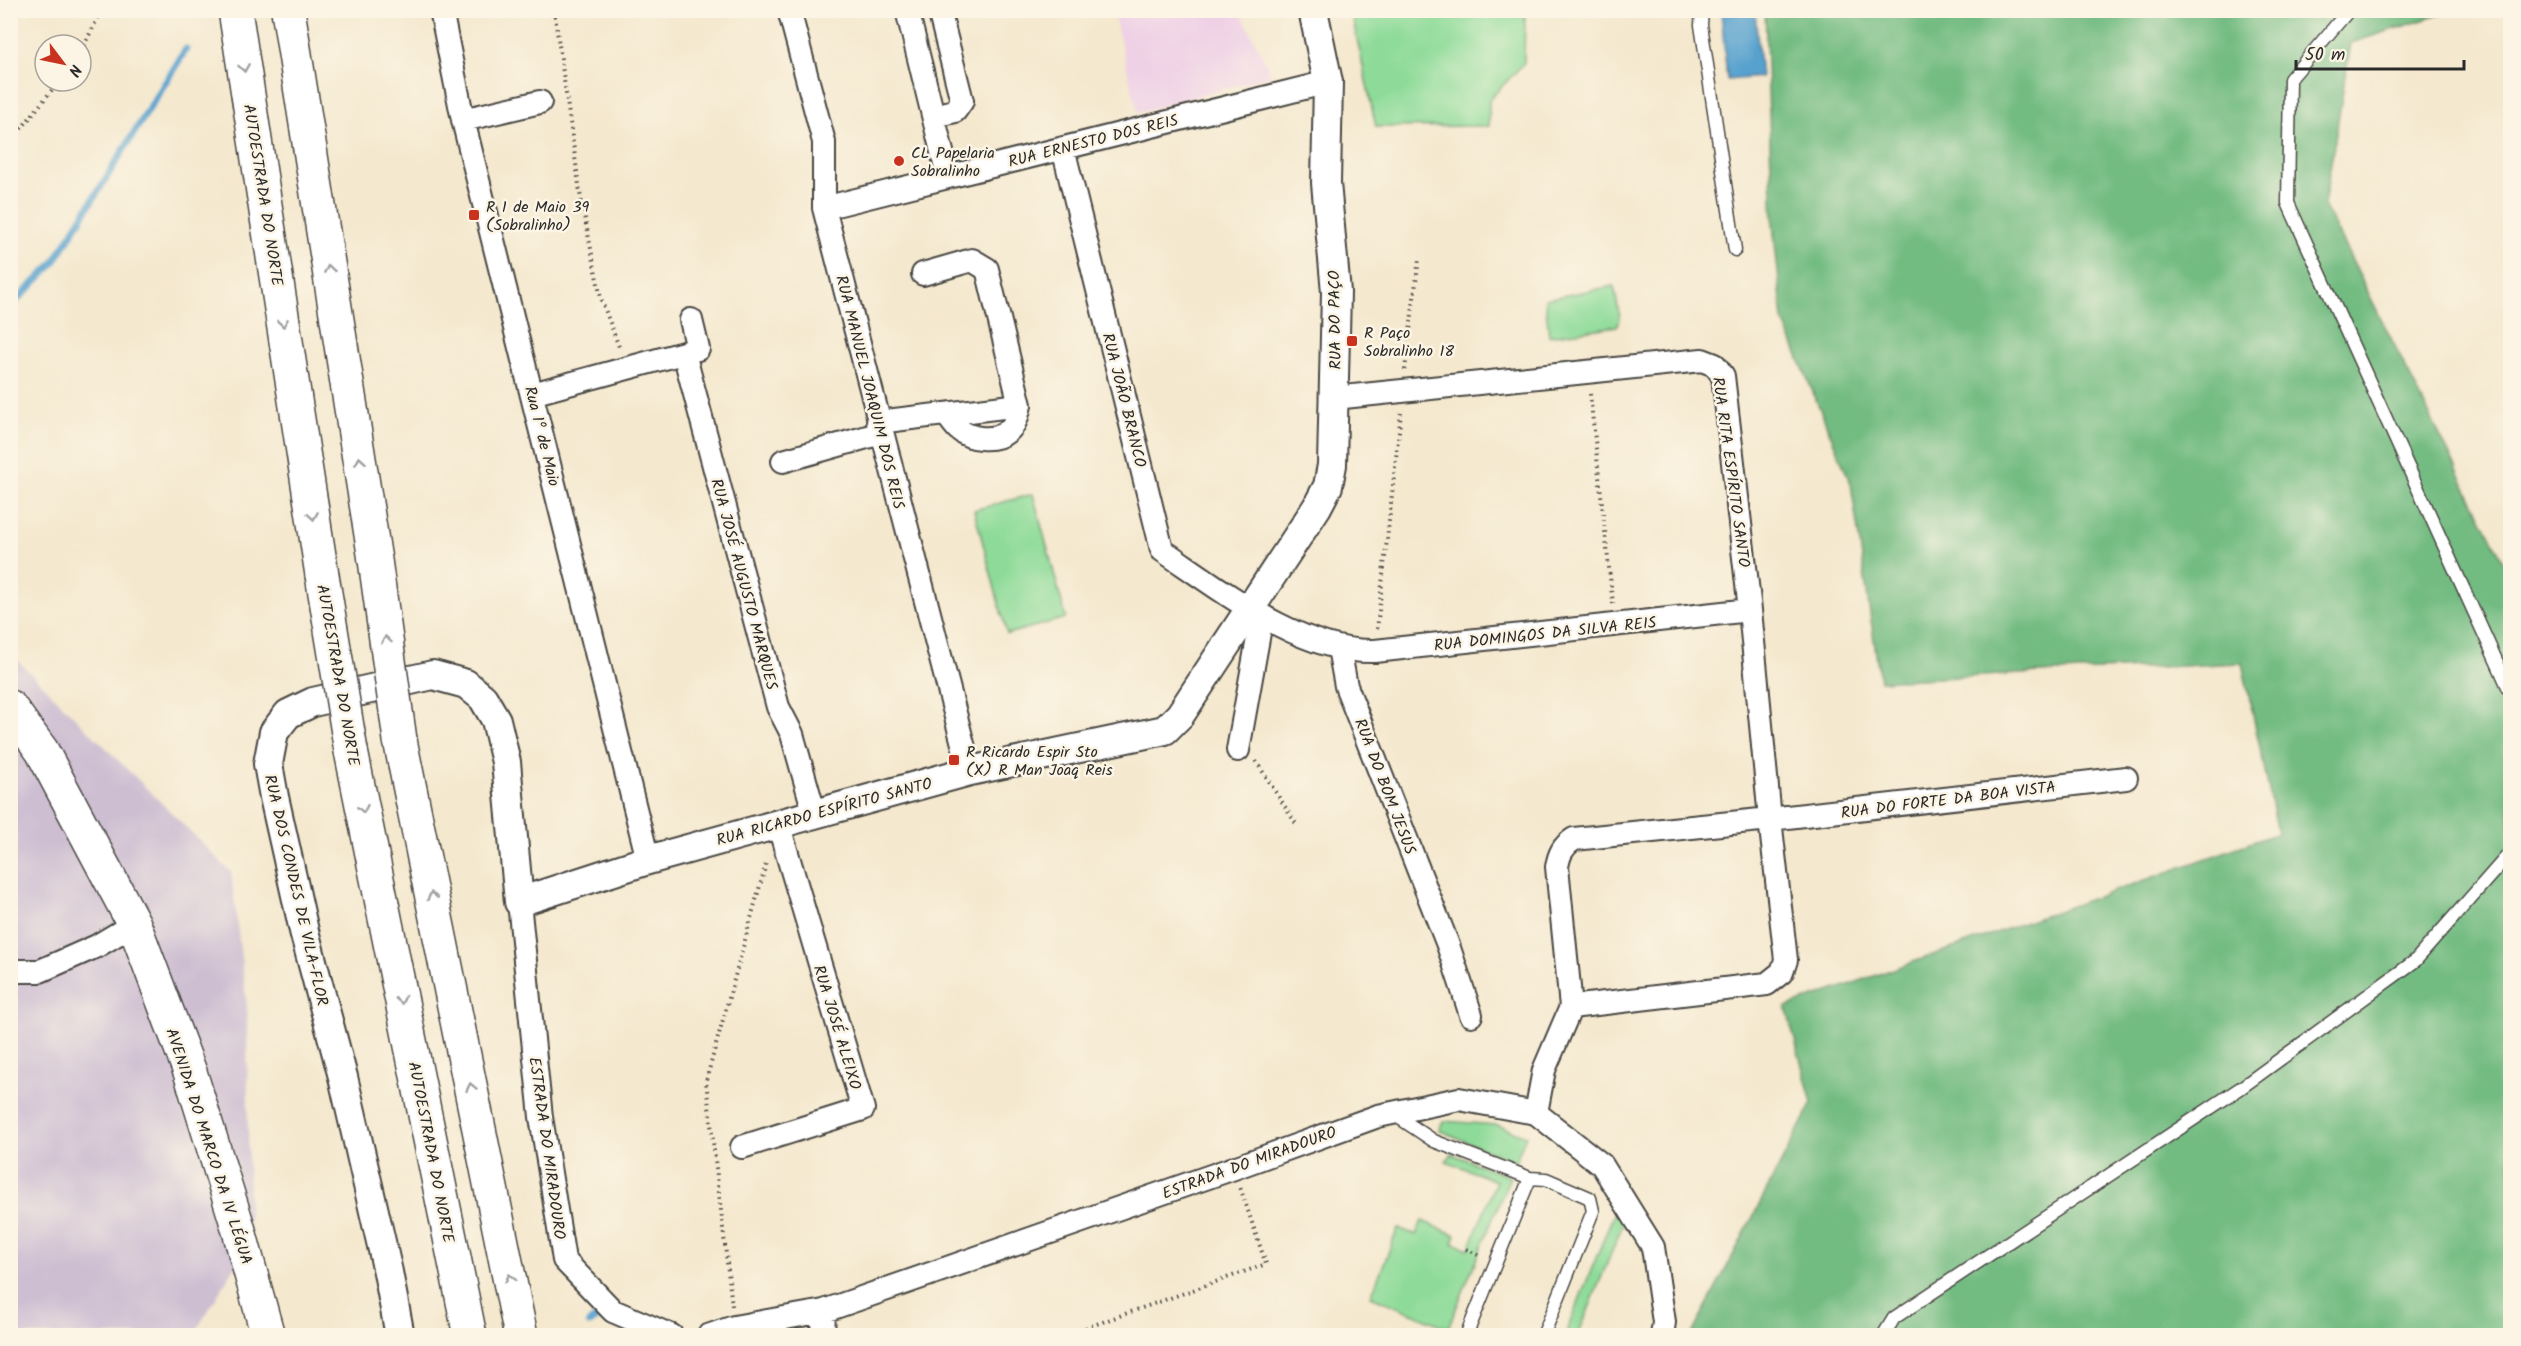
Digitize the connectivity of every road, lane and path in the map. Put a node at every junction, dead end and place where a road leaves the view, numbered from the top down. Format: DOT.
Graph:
graph roads {
  1 [pos="102,10"];
  2 [pos="235,10"];
  3 [pos="288,10"];
  4 [pos="441,10"];
  5 [pos="554,10"];
  6 [pos="789,10"];
  7 [pos="907,10"];
  8 [pos="939,10"];
  9 [pos="1313,10"];
  10 [pos="1702,10"];
  11 [pos="2349,10"];
  12 [pos="90,33"];
  13 [pos="1328,82"];
  14 [pos="50,93"];
  15 [pos="540,102"];
  16 [pos="934,116"];
  17 [pos="463,120"];
  18 [pos="10,143"];
  19 [pos="1063,148"];
  20 [pos="948,176"];
  21 [pos="824,207"];
  22 [pos="1735,250"];
  23 [pos="1419,258"];
  24 [pos="923,274"];
  25 [pos="691,320"];
  26 [pos="684,353"];
  27 [pos="624,369"];
  28 [pos="1588,372"];
  29 [pos="1404,377"];
  30 [pos="532,394"];
  31 [pos="1334,398"];
  32 [pos="1402,403"];
  33 [pos="880,428"];
  34 [pos="783,461"];
  35 [pos="1750,610"];
  36 [pos="1256,613"];
  37 [pos="1615,625"];
  38 [pos="1376,641"];
  39 [pos="1339,648"];
  40 [pos="2511,692"];
  41 [pos="10,706"];
  42 [pos="1238,750"];
  43 [pos="970,771"];
  44 [pos="2127,778"];
  45 [pos="814,812"];
  46 [pos="1770,819"];
  47 [pos="778,823"];
  48 [pos="1296,824"];
  49 [pos="2511,853"];
  50 [pos="648,860"];
  51 [pos="519,902"];
  52 [pos="134,924"];
  53 [pos="10,971"];
  54 [pos="1571,1007"];
  55 [pos="1471,1015"];
  56 [pos="1391,1113"];
  57 [pos="1536,1113"];
  58 [pos="742,1147"];
  59 [pos="1234,1168"];
  60 [pos="1530,1178"];
  61 [pos="1466,1249"];
  62 [pos="1478,1255"];
  63 [pos="824,1311"];
  64 [pos="734,1327"];
  65 [pos="268,1335"];
  66 [pos="400,1335"];
  67 [pos="470,1335"];
  68 [pos="521,1335"];
  69 [pos="672,1335"];
  70 [pos="708,1335"];
  71 [pos="824,1335"];
  72 [pos="1063,1335"];
  73 [pos="1466,1335"];
  74 [pos="1543,1335"];
  75 [pos="1662,1335"];
  76 [pos="1883,1335"];
  1 -- 12 [label="path"];
  2 -- 67 [label="main road, AUTOESTRADA DO NORTE, one-way, bridge"];
  68 -- 3 [label="main road, one-way, bridge"];
  4 -- 17 [label="street, Rua 1º de Maio"];
  5 -- 27 [label="path"];
  6 -- 21 [label="street, RUA MANUEL JOAQUIM DOS REIS"];
  7 -- 16 [label="street"];
  8 -- 16 [label="street"];
  9 -- 13 [label="street, RUA DO PAÇO"];
  10 -- 22 [label="lane"];
  11 -- 40 [label="lane"];
  13 -- 19 [label="street, RUA ERNESTO DOS REIS"];
  13 -- 31 [label="street, RUA DO PAÇO"];
  14 -- 18 [label="path"];
  15 -- 17 [label="street"];
  16 -- 20 [label="street"];
  17 -- 30 [label="street, Rua 1º de Maio"];
  19 -- 20 [label="street, RUA ERNESTO DOS REIS"];
  19 -- 36 [label="street, RUA JOÃO BRANCO"];
  20 -- 21 [label="street, RUA ERNESTO DOS REIS"];
  21 -- 33 [label="street, RUA MANUEL JOAQUIM DOS REIS"];
  23 -- 29 [label="path"];
  24 -- 33 [label="street"];
  25 -- 26 [label="street"];
  26 -- 27 [label="street"];
  26 -- 45 [label="street, RUA JOSÉ AUGUSTO MARQUES"];
  27 -- 30 [label="street"];
  28 -- 31 [label="street, RUA RITA ESPÍRITO SANTO"];
  28 -- 35 [label="street, RUA RITA ESPÍRITO SANTO"];
  28 -- 37 [label="path"];
  30 -- 50 [label="street, Rua 1º de Maio"];
  31 -- 36 [label="street, RUA DO PAÇO"];
  32 -- 38 [label="path"];
  33 -- 34 [label="street"];
  33 -- 43 [label="street, RUA MANUEL JOAQUIM DOS REIS"];
  35 -- 37 [label="street, RUA DOMINGOS DA SILVA REIS"];
  35 -- 46 [label="street, RUA RITA ESPÍRITO SANTO"];
  36 -- 39 [label="street"];
  36 -- 42 [label="street"];
  36 -- 43 [label="street, RUA RICARDO ESPÍRITO SANTO"];
  37 -- 39 [label="street, RUA DOMINGOS DA SILVA REIS"];
  39 -- 55 [label="street, RUA DO BOM JESUS"];
  41 -- 52 [label="main road, AVENIDA DO MARCO DA IV LÉGUA"];
  42 -- 48 [label="path"];
  43 -- 45 [label="street, RUA RICARDO ESPÍRITO SANTO"];
  44 -- 46 [label="street, RUA DO FORTE DA BOA VISTA"];
  45 -- 47 [label="street, RUA RICARDO ESPÍRITO SANTO"];
  46 -- 54 [label="street, RUA RITA ESPÍRITO SANTO"];
  46 -- 54 [label="street, RUA DO FORTE DA BOA VISTA"];
  47 -- 50 [label="street, RUA RICARDO ESPÍRITO SANTO"];
  47 -- 58 [label="street, RUA JOSÉ ALEIXO"];
  47 -- 64 [label="path"];
  49 -- 76 [label="lane"];
  50 -- 51 [label="street, RUA RICARDO ESPÍRITO SANTO"];
  51 -- 66 [label="street, RUA DOS CONDES DE VILA-FLOR"];
  51 -- 69 [label="street, ESTRADA DO MIRADOURO"];
  52 -- 53 [label="street"];
  52 -- 65 [label="main road, AVENIDA DO MARCO DA IV LÉGUA"];
  54 -- 57 [label="street"];
  56 -- 57 [label="street, ESTRADA DO MIRADOURO"];
  56 -- 59 [label="street, ESTRADA DO MIRADOURO"];
  56 -- 60 [label="lane"];
  57 -- 75 [label="street, ESTRADA DO MIRADOURO"];
  59 -- 63 [label="street, ESTRADA DO MIRADOURO"];
  59 -- 72 [label="path"];
  60 -- 73 [label="lane"];
  60 -- 74 [label="lane"];
  61 -- 62 [label="path"];
  63 -- 64 [label="street, ESTRADA DO MIRADOURO"];
  63 -- 71 [label="street"];
  64 -- 70 [label="street, ESTRADA DO MIRADOURO"];
}
